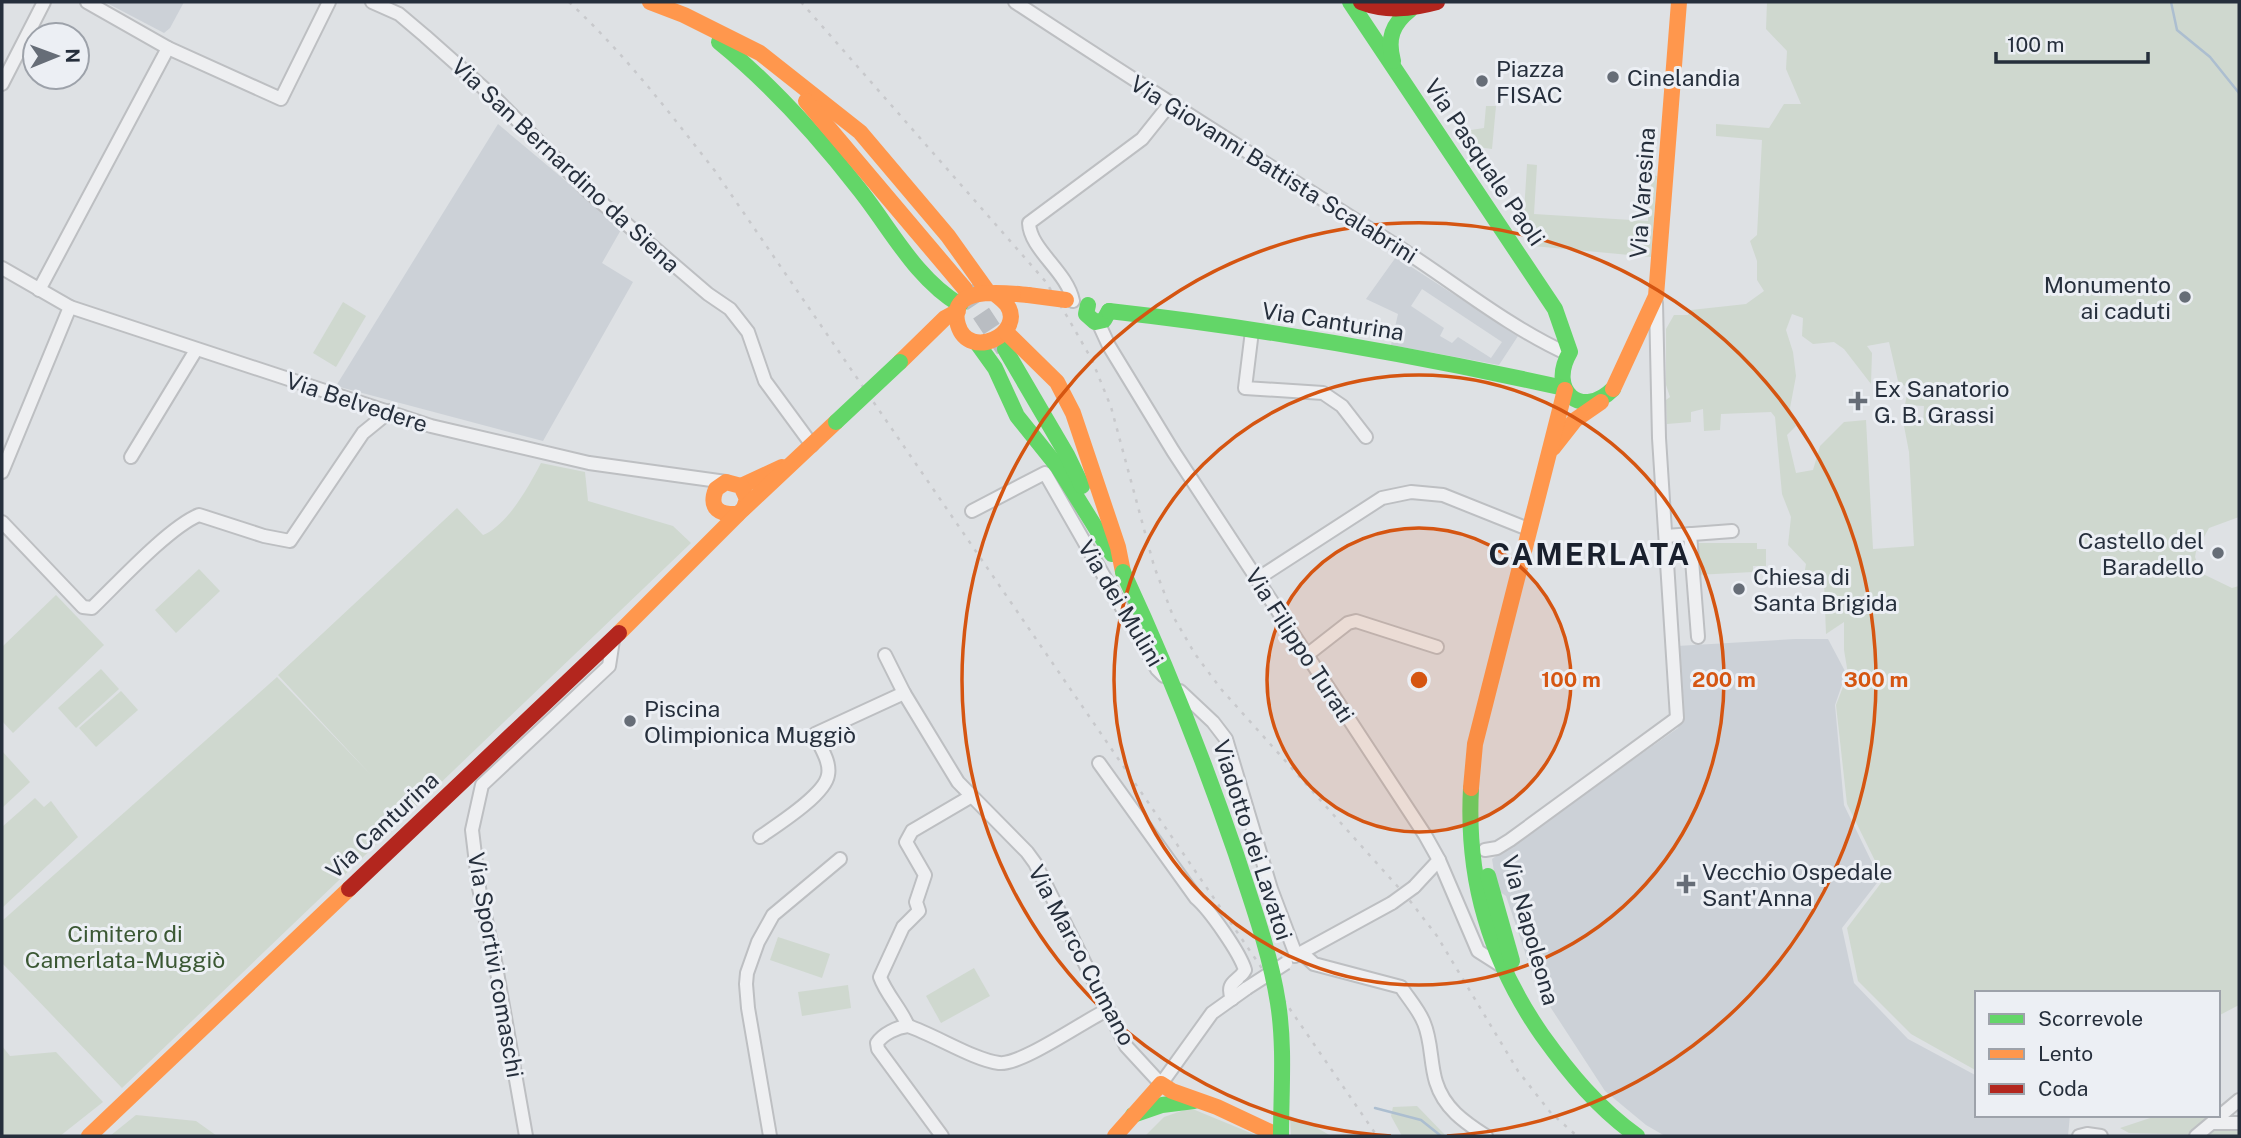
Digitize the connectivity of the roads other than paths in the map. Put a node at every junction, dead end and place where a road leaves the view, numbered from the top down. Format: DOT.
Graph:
graph roads {
  1 [pos="34,2"];
  2 [pos="44,2"];
  3 [pos="87,2"];
  4 [pos="329,2"];
  5 [pos="372,2"];
  6 [pos="650,2"];
  7 [pos="1016,2"];
  8 [pos="1350,2"];
  9 [pos="1361,2"];
  10 [pos="1437,2"];
  11 [pos="1679,2"];
  12 [pos="1410,10"];
  13 [pos="684,15"];
  14 [pos="168,48"];
  15 [pos="756,59"];
  16 [pos="2,68"];
  17 [pos="1399,75"];
  18 [pos="2,84"];
  19 [pos="1170,104"];
  20 [pos="2,259"];
  21 [pos="2,268"];
  22 [pos="965,289"];
  23 [pos="39,290"];
  24 [pos="992,293"];
  25 [pos="1028,295"];
  26 [pos="1656,296"];
  27 [pos="1076,302"];
  28 [pos="70,307"];
  29 [pos="959,308"];
  30 [pos="1555,309"];
  31 [pos="1104,317"];
  32 [pos="1008,323"];
  33 [pos="933,331"];
  34 [pos="1252,331"];
  35 [pos="1533,335"];
  36 [pos="972,340"];
  37 [pos="1005,349"];
  38 [pos="196,350"];
  39 [pos="1569,353"];
  40 [pos="1559,384"];
  41 [pos="1605,399"];
  42 [pos="390,411"];
  43 [pos="1366,437"];
  44 [pos="812,445"];
  45 [pos="131,457"];
  46 [pos="1547,458"];
  47 [pos="794,462"];
  48 [pos="2,472"];
  49 [pos="687,476"];
  50 [pos="733,484"];
  51 [pos="713,494"];
  52 [pos="741,511"];
  53 [pos="972,511"];
  54 [pos="720,513"];
  55 [pos="2,522"];
  56 [pos="1528,529"];
  57 [pos="1732,531"];
  58 [pos="1690,534"];
  59 [pos="1666,536"];
  60 [pos="706,548"];
  61 [pos="1122,572"];
  62 [pos="1257,579"];
  63 [pos="1698,637"];
  64 [pos="613,639"];
  65 [pos="1437,647"];
  66 [pos="1307,654"];
  67 [pos="885,655"];
  68 [pos="904,693"];
  69 [pos="1475,744"];
  70 [pos="1099,763"];
  71 [pos="970,797"];
  72 [pos="1471,828"];
  73 [pos="760,837"];
  74 [pos="1485,850"];
  75 [pos="840,859"];
  76 [pos="1439,860"];
  77 [pos="1295,957"];
  78 [pos="1500,965"];
  79 [pos="1232,999"];
  80 [pos="1107,1010"];
  81 [pos="1533,1022"];
  82 [pos="908,1026"];
  83 [pos="1161,1084"];
  84 [pos="2239,1100"];
  85 [pos="1202,1101"];
  86 [pos="1133,1115"];
  87 [pos="2214,1123"];
  88 [pos="2239,1123"];
  89 [pos="89,1136"];
  90 [pos="526,1136"];
  91 [pos="769,1136"];
  92 [pos="942,1136"];
  93 [pos="1115,1136"];
  94 [pos="1280,1136"];
  95 [pos="1486,1136"];
  96 [pos="1637,1136"];
  97 [pos="2079,1136"];
  98 [pos="2101,1136"];
  99 [pos="2196,1136"];
  1 -- 16 [label="street"];
  2 -- 18 [label="street"];
  3 -- 14 [label="street"];
  4 -- 14 [label="street"];
  5 -- 44 [label="street, Via San Bernardino da Siena"];
  6 -- 13 [label="main road"];
  7 -- 19 [label="street, Via Giovanni Battista Scalabrini"];
  8 -- 17 [label="main road, Via Pasquale Paoli"];
  9 -- 12 [label="main road"];
  10 -- 12 [label="main road"];
  11 -- 26 [label="main road, Via Varesina"];
  12 -- 17 [label="main road"];
  13 -- 15 [label="main road"];
  13 -- 15 [label="main road"];
  14 -- 23 [label="street"];
  15 -- 22 [label="main road"];
  15 -- 24 [label="main road"];
  15 -- 29 [label="main road"];
  17 -- 30 [label="main road, Via Pasquale Paoli"];
  19 -- 27 [label="street"];
  19 -- 35 [label="street, Via Giovanni Battista Scalabrini"];
  20 -- 23 [label="street, Via Belvedere"];
  21 -- 23 [label="street, Via Belvedere"];
  23 -- 28 [label="street, Via Belvedere"];
  24 -- 25 [label="main road"];
  24 -- 29 [label="main road"];
  24 -- 32 [label="main road"];
  25 -- 27 [label="main road, bridge"];
  25 -- 32 [label="main road"];
  26 -- 41 [label="main road, Via Varesina"];
  26 -- 59 [label="street"];
  27 -- 31 [label="main road, Via Canturina"];
  28 -- 38 [label="street, Via Belvedere"];
  28 -- 48 [label="street"];
  29 -- 33 [label="main road, Via Canturina"];
  29 -- 36 [label="main road"];
  30 -- 35 [label="street"];
  30 -- 39 [label="main road, Via Pasquale Paoli"];
  31 -- 34 [label="main road, Via Canturina"];
  31 -- 62 [label="street, Via Filippo Turati"];
  32 -- 36 [label="main road"];
  32 -- 61 [label="main road"];
  33 -- 36 [label="main road"];
  33 -- 44 [label="main road, Via Canturina, bridge"];
  34 -- 40 [label="main road, Via Canturina"];
  34 -- 43 [label="street"];
  35 -- 39 [label="street, Via Giovanni Battista Scalabrini"];
  36 -- 61 [label="main road"];
  37 -- 61 [label="main road"];
  38 -- 42 [label="street, Via Belvedere"];
  38 -- 45 [label="street"];
  39 -- 40 [label="main road, Via Napoleona"];
  40 -- 41 [label="main road, Via Canturina"];
  40 -- 46 [label="main road, Via Napoleona"];
  41 -- 46 [label="main road, Via Napoleona"];
  42 -- 49 [label="street, Via Belvedere"];
  42 -- 55 [label="street"];
  44 -- 47 [label="main road, Via Canturina"];
  46 -- 56 [label="main road, Via Napoleona"];
  47 -- 50 [label="main road, Via Canturina"];
  47 -- 52 [label="main road, Via Canturina"];
  49 -- 50 [label="street, Via Belvedere"];
  49 -- 51 [label="street, Via Belvedere"];
  50 -- 51 [label="main road"];
  50 -- 52 [label="main road"];
  51 -- 54 [label="main road"];
  52 -- 54 [label="main road"];
  52 -- 60 [label="main road, Via Canturina"];
  53 -- 77 [label="street, Via dei Mulini"];
  54 -- 60 [label="main road, Via Canturina"];
  56 -- 62 [label="street"];
  56 -- 69 [label="main road, Via Napoleona"];
  57 -- 58 [label="street"];
  58 -- 59 [label="street"];
  58 -- 63 [label="street"];
  59 -- 74 [label="street"];
  60 -- 64 [label="main road, Via Canturina"];
  61 -- 94 [label="main road, Viadotto dei Lavatoi, bridge"];
  62 -- 66 [label="street, Via Filippo Turati"];
  64 -- 89 [label="main road, Via Canturina"];
  64 -- 90 [label="street, Via Sportivi comaschi"];
  65 -- 66 [label="street"];
  66 -- 76 [label="street, Via Filippo Turati"];
  67 -- 68 [label="street, Via Marco Cumano"];
  68 -- 71 [label="street, Via Marco Cumano"];
  68 -- 73 [label="street"];
  69 -- 72 [label="main road, Via Napoleona"];
  69 -- 74 [label="main road, Via Napoleona"];
  70 -- 79 [label="street"];
  71 -- 80 [label="street, Via Marco Cumano"];
  71 -- 82 [label="street"];
  72 -- 74 [label="main road, Via Napoleona"];
  72 -- 78 [label="main road, Via Napoleona"];
  74 -- 81 [label="main road, Via Napoleona"];
  75 -- 91 [label="street"];
  76 -- 77 [label="street, bridge"];
  76 -- 78 [label="street, Via Filippo Turati"];
  77 -- 79 [label="street, bridge"];
  77 -- 95 [label="street"];
  78 -- 81 [label="main road, Via Napoleona"];
  79 -- 83 [label="street"];
  80 -- 82 [label="street"];
  80 -- 83 [label="street, Via Marco Cumano"];
  81 -- 96 [label="main road, Via Napoleona"];
  82 -- 92 [label="street"];
  83 -- 85 [label="main road"];
  83 -- 86 [label="main road"];
  84 -- 87 [label="street"];
  85 -- 86 [label="main road"];
  85 -- 94 [label="main road"];
  86 -- 93 [label="main road"];
  87 -- 88 [label="street"];
  87 -- 99 [label="street"];
  97 -- 98 [label="street"];
}
